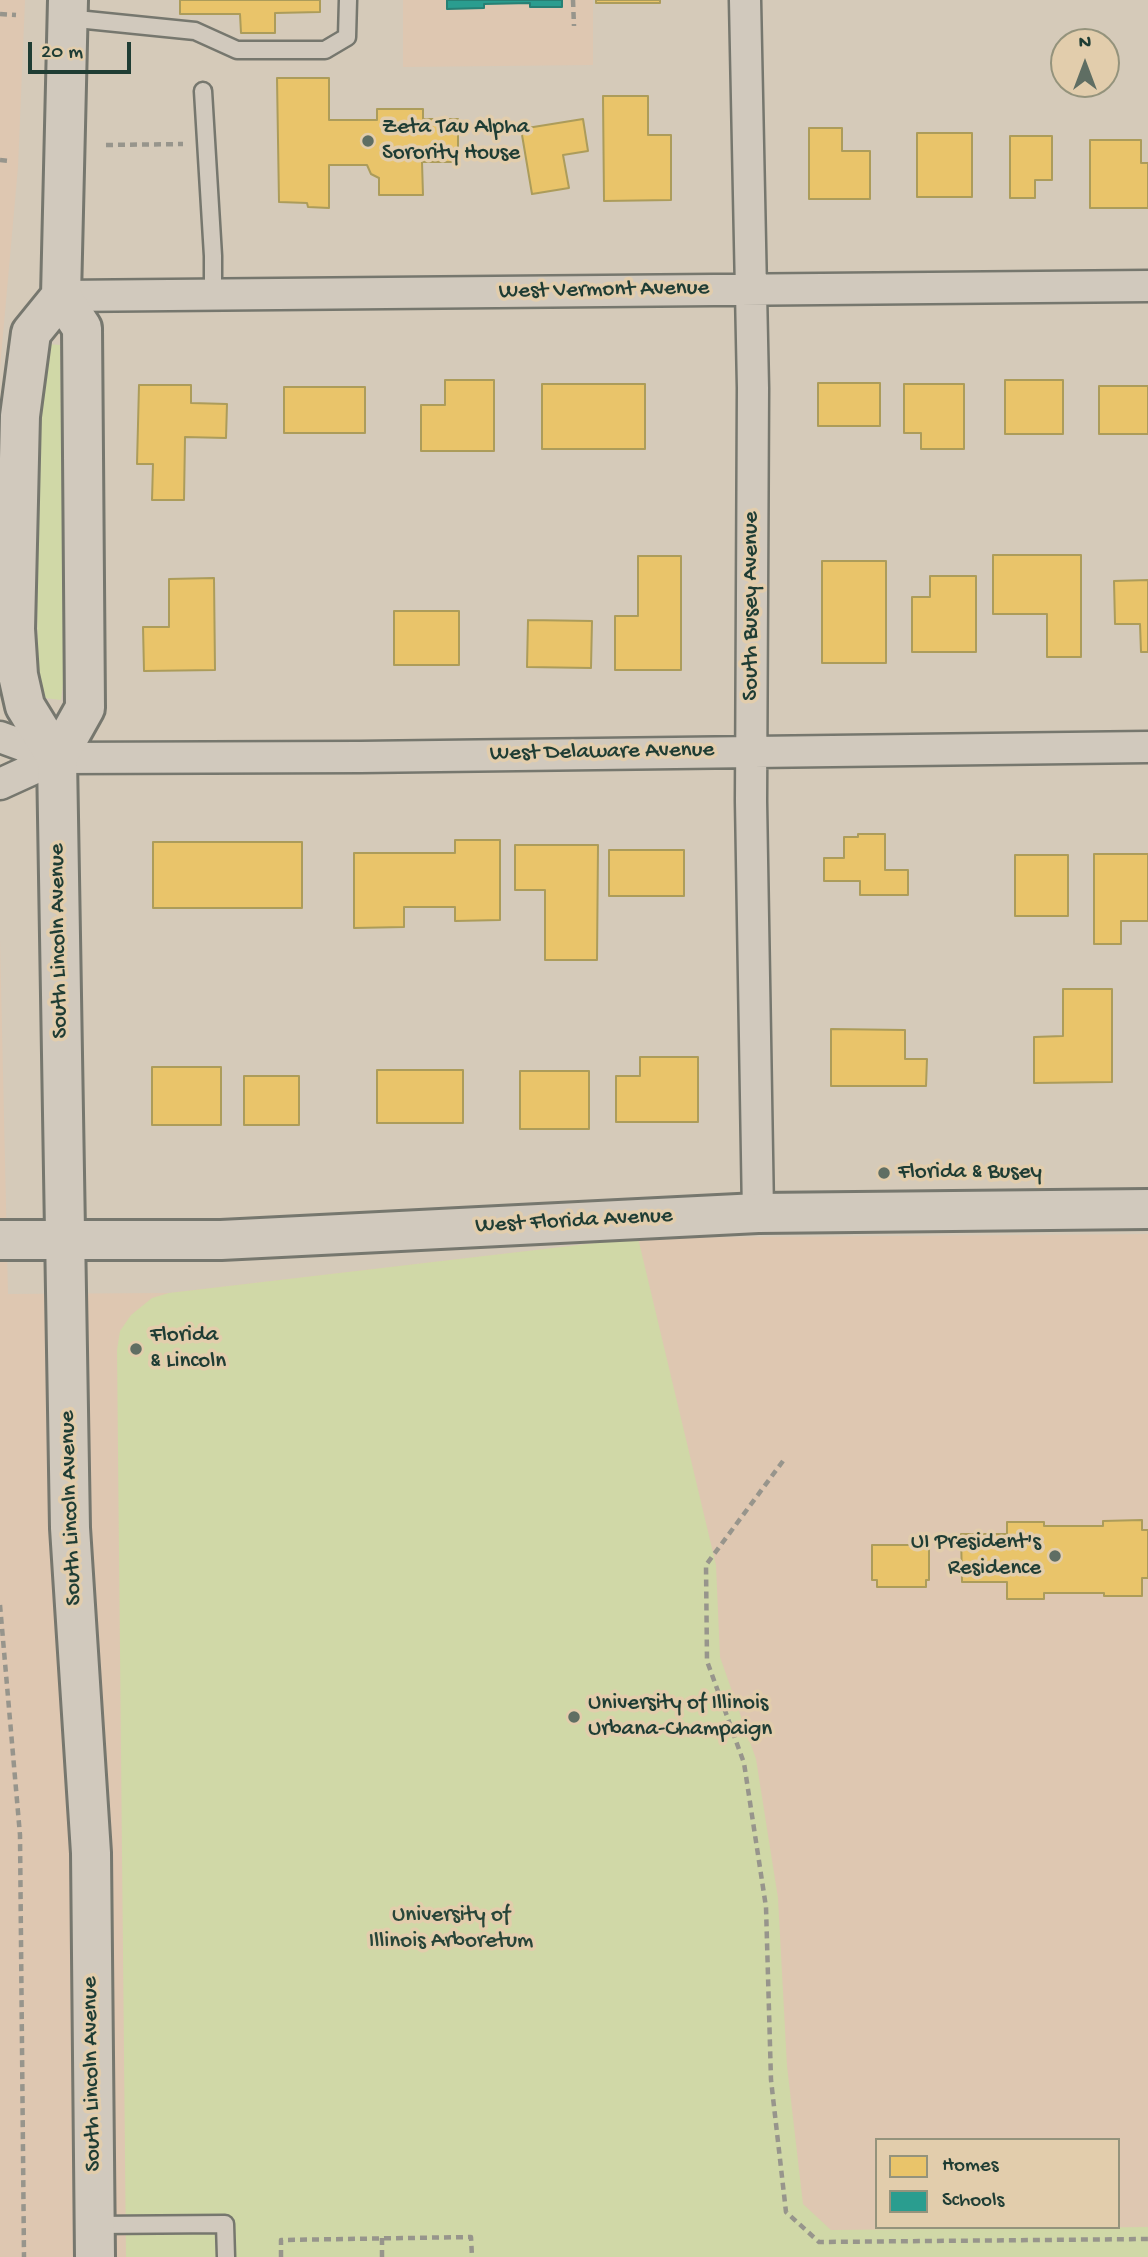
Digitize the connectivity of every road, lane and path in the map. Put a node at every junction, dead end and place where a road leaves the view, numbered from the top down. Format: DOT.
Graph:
graph roads {
  1 [pos="348,0"];
  2 [pos="573,0"];
  3 [pos="745,0"];
  4 [pos="67,9"];
  5 [pos="0,14"];
  6 [pos="16,15"];
  7 [pos="574,26"];
  8 [pos="203,90"];
  9 [pos="205,144"];
  10 [pos="106,145"];
  11 [pos="0,160"];
  12 [pos="10,160"];
  13 [pos="1148,286"];
  14 [pos="749,289"];
  15 [pos="213,295"];
  16 [pos="61,296"];
  17 [pos="0,737"];
  18 [pos="1148,747"];
  19 [pos="751,752"];
  20 [pos="57,758"];
  21 [pos="0,784"];
  22 [pos="1148,1209"];
  23 [pos="758,1213"];
  24 [pos="0,1240"];
  25 [pos="65,1242"];
  26 [pos="783,1461"];
  27 [pos="0,1605"];
  28 [pos="382,2238"];
  29 [pos="1148,2239"];
  30 [pos="95,2241"];
  31 [pos="24,2257"];
  32 [pos="226,2257"];
  33 [pos="281,2257"];
  34 [pos="382,2257"];
  35 [pos="471,2257"];
  1 -- 4 [label="lane"];
  2 -- 7 [label="path"];
  3 -- 14 [label="street, South Busey Avenue"];
  4 -- 16 [label="main road"];
  5 -- 6 [label="path"];
  8 -- 9 [label="lane"];
  9 -- 10 [label="path"];
  9 -- 15 [label="lane"];
  11 -- 12 [label="path"];
  13 -- 14 [label="street, West Vermont Avenue"];
  14 -- 15 [label="street, West Vermont Avenue"];
  14 -- 19 [label="street, South Busey Avenue"];
  15 -- 16 [label="street, West Vermont Avenue"];
  16 -- 20 [label="main road"];
  16 -- 20 [label="main road"];
  17 -- 20 [label="street, West Delaware Avenue"];
  18 -- 19 [label="street, West Delaware Avenue"];
  19 -- 20 [label="street, West Delaware Avenue"];
  19 -- 23 [label="street, South Busey Avenue"];
  20 -- 21 [label="street, West Delaware Avenue"];
  20 -- 25 [label="main road, South Lincoln Avenue"];
  22 -- 23 [label="main road, West Florida Avenue"];
  23 -- 25 [label="main road, West Florida Avenue"];
  24 -- 25 [label="main road, West Florida Avenue"];
  25 -- 30 [label="main road, South Lincoln Avenue"];
  26 -- 29 [label="path"];
  27 -- 31 [label="path"];
  28 -- 33 [label="path"];
  28 -- 34 [label="path"];
  28 -- 35 [label="path"];
  30 -- 32 [label="lane"];
}
